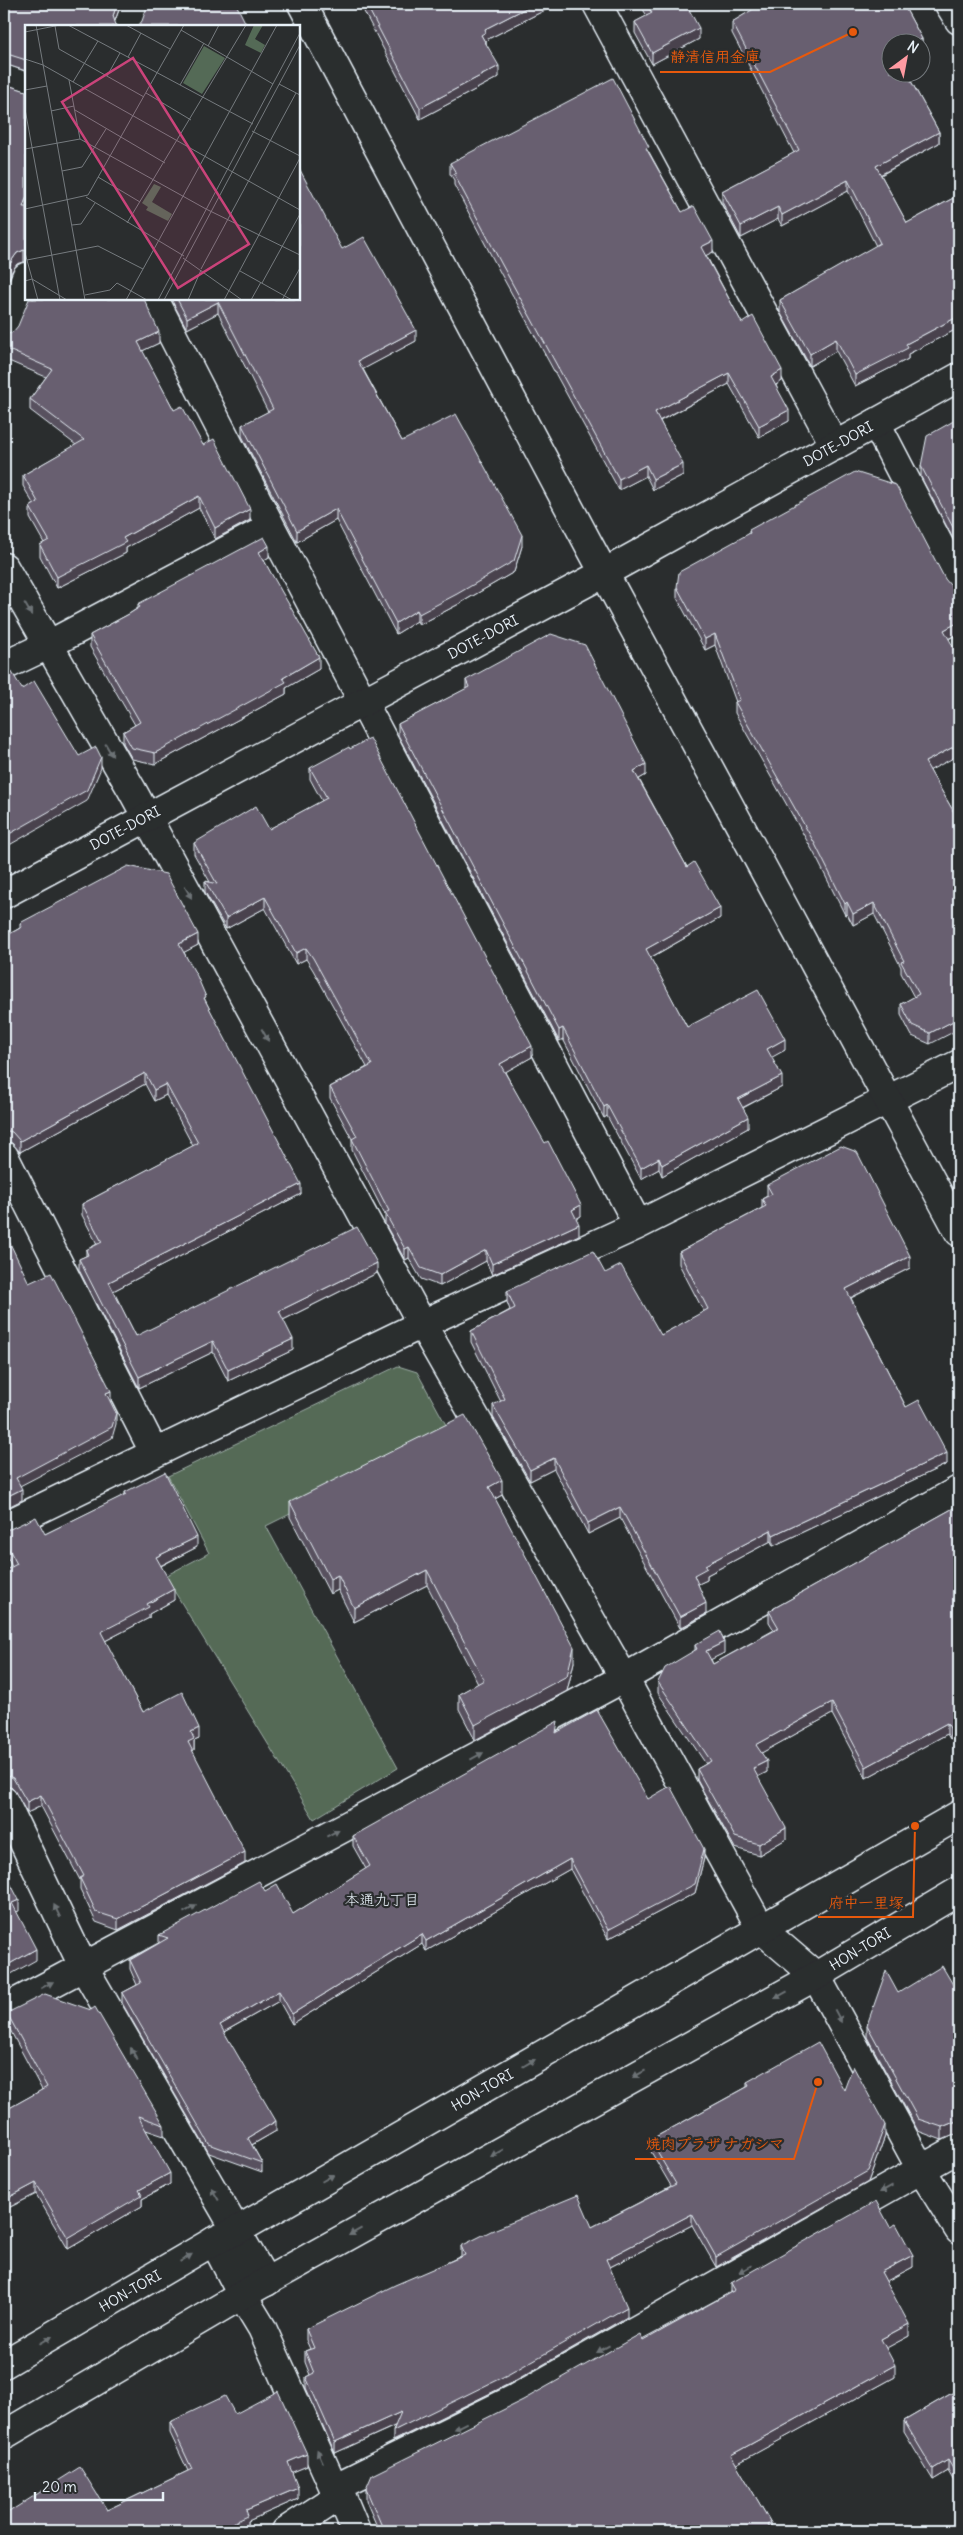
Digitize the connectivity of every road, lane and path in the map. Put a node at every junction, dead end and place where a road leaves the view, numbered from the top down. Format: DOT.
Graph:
graph roads {
  1 [pos="137,4"];
  2 [pos="302,4"];
  3 [pos="950,4"];
  4 [pos="608,7"];
  5 [pos="959,20"];
  6 [pos="128,25"];
  7 [pos="4,79"];
  8 [pos="25,87"];
  9 [pos="25,279"];
  10 [pos="155,300"];
  11 [pos="4,331"];
  12 [pos="959,378"];
  13 [pos="876,423"];
  14 [pos="835,446"];
  15 [pos="271,527"];
  16 [pos="4,567"];
  17 [pos="604,573"];
  18 [pos="959,583"];
  19 [pos="48,645"];
  20 [pos="4,666"];
  21 [pos="363,701"];
  22 [pos="147,817"];
  23 [pos="4,894"];
  24 [pos="959,1064"];
  25 [pos="888,1101"];
  26 [pos="4,1156"];
  27 [pos="638,1225"];
  28 [pos="959,1232"];
  29 [pos="422,1324"];
  30 [pos="154,1452"];
  31 [pos="959,1490"];
  32 [pos="4,1526"];
  33 [pos="624,1678"];
  34 [pos="4,1801"];
  35 [pos="959,1815"];
  36 [pos="959,1891"];
  37 [pos="761,1929"];
  38 [pos="83,1966"];
  39 [pos="816,1976"];
  40 [pos="4,2009"];
  41 [pos="959,2148"];
  42 [pos="922,2169"];
  43 [pos="959,2230"];
  44 [pos="225,2236"];
  45 [pos="266,2282"];
  46 [pos="242,2295"];
  47 [pos="4,2364"];
  48 [pos="4,2435"];
  49 [pos="337,2492"];
  50 [pos="286,2531"];
  51 [pos="356,2531"];
  1 -- 6 [label="street"];
  2 -- 17 [label="street"];
  3 -- 5 [label="street"];
  4 -- 14 [label="street"];
  7 -- 8 [label="street"];
  9 -- 11 [label="street"];
  10 -- 15 [label="street"];
  12 -- 13 [label="street, DOTE-DORI"];
  13 -- 14 [label="street, DOTE-DORI"];
  13 -- 18 [label="street"];
  14 -- 17 [label="street, DOTE-DORI"];
  15 -- 19 [label="street"];
  15 -- 21 [label="street"];
  16 -- 19 [label="street, one-way"];
  17 -- 21 [label="street, DOTE-DORI"];
  17 -- 25 [label="street"];
  19 -- 20 [label="street"];
  19 -- 22 [label="street, one-way"];
  21 -- 22 [label="street, DOTE-DORI"];
  21 -- 27 [label="street"];
  22 -- 23 [label="street, DOTE-DORI"];
  22 -- 29 [label="street, one-way"];
  24 -- 25 [label="street"];
  25 -- 27 [label="street"];
  25 -- 28 [label="street"];
  26 -- 30 [label="street"];
  27 -- 29 [label="street"];
  29 -- 30 [label="street"];
  29 -- 33 [label="street"];
  30 -- 32 [label="street"];
  31 -- 33 [label="street"];
  33 -- 37 [label="street"];
  38 -- 33 [label="street, one-way"];
  38 -- 34 [label="street, one-way"];
  35 -- 37 [label="street, HON-TORI"];
  36 -- 39 [label="street, HON-TORI"];
  37 -- 39 [label="street"];
  44 -- 37 [label="street, HON-TORI, one-way"];
  40 -- 38 [label="street, one-way"];
  44 -- 38 [label="street, one-way"];
  39 -- 42 [label="street, one-way"];
  39 -- 45 [label="street, HON-TORI, one-way"];
  41 -- 42 [label="street"];
  42 -- 43 [label="street"];
  42 -- 49 [label="street, one-way"];
  44 -- 45 [label="street"];
  44 -- 46 [label="street"];
  47 -- 44 [label="street, HON-TORI, one-way"];
  45 -- 46 [label="street, HON-TORI"];
  46 -- 48 [label="street, HON-TORI"];
  49 -- 46 [label="street, one-way"];
  49 -- 50 [label="street"];
  49 -- 51 [label="street"];
}
